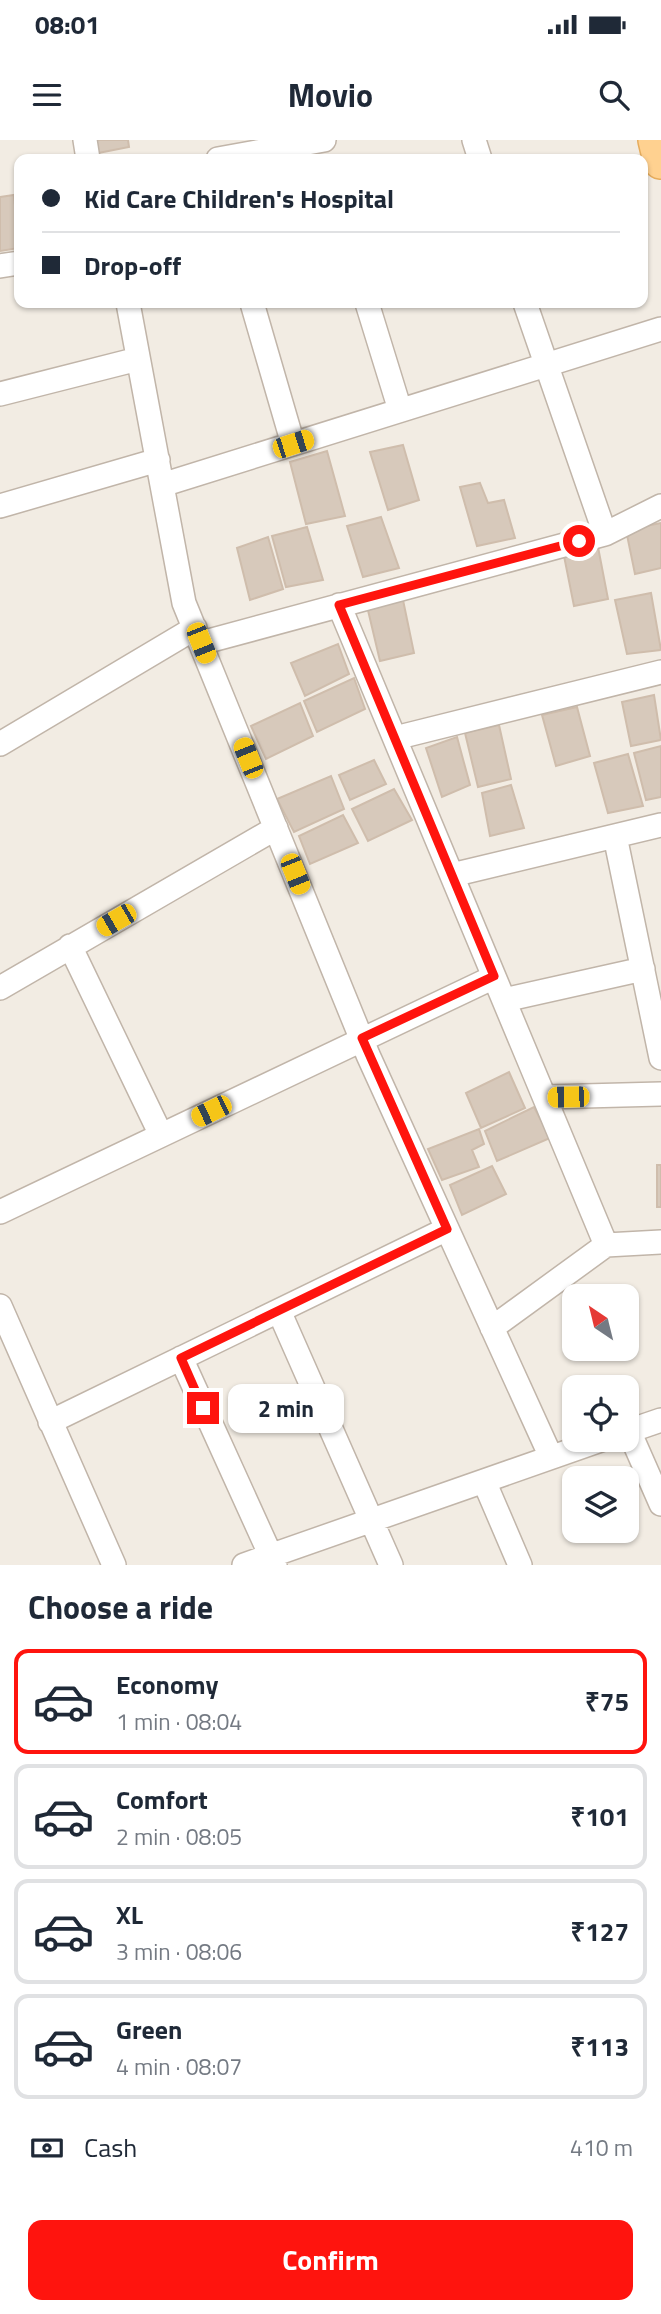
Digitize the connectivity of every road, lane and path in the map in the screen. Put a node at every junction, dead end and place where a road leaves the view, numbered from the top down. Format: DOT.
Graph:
graph roads {
  1 [pos="656,140"];
  2 [pos="321,147"];
  3 [pos="261,154"];
  4 [pos="661,161"];
  5 [pos="129,308"];
  6 [pos="253,308"];
  7 [pos="369,308"];
  8 [pos="527,308"];
  9 [pos="661,329"];
  10 [pos="138,359"];
  11 [pos="544,365"];
  12 [pos="0,394"];
  13 [pos="400,410"];
  14 [pos="293,444"];
  15 [pos="158,460"];
  16 [pos="162,485"];
  17 [pos="0,506"];
  18 [pos="661,506"];
  19 [pos="605,534"];
  20 [pos="339,605"];
  21 [pos="198,636"];
  22 [pos="661,672"];
  23 [pos="394,738"];
  24 [pos="0,744"];
  25 [pos="661,825"];
  26 [pos="276,828"];
  27 [pos="615,836"];
  28 [pos="452,875"];
  29 [pos="70,946"];
  30 [pos="643,969"];
  31 [pos="494,976"];
  32 [pos="0,988"];
  33 [pos="504,1000"];
  34 [pos="362,1038"];
  35 [pos="661,1058"];
  36 [pos="661,1094"];
  37 [pos="545,1097"];
  38 [pos="161,1135"];
  39 [pos="0,1212"];
  40 [pos="447,1229"];
  41 [pos="661,1242"];
  42 [pos="606,1245"];
  43 [pos="0,1306"];
  44 [pos="279,1311"];
  45 [pos="492,1328"];
  46 [pos="181,1358"];
  47 [pos="661,1420"];
  48 [pos="50,1422"];
  49 [pos="639,1427"];
  50 [pos="566,1452"];
  51 [pos="637,1452"];
  52 [pos="551,1457"];
  53 [pos="484,1481"];
  54 [pos="661,1504"];
  55 [pos="369,1521"];
  56 [pos="273,1560"];
  57 [pos="114,1565"];
  58 [pos="244,1565"];
  59 [pos="391,1565"];
  60 [pos="520,1565"];
  1 -- 4 [label="main road"];
  2 -- 3 [label="street"];
  5 -- 10 [label="street"];
  6 -- 14 [label="street"];
  7 -- 13 [label="street"];
  8 -- 11 [label="street"];
  9 -- 11 [label="street"];
  10 -- 12 [label="street"];
  10 -- 15 [label="street"];
  11 -- 13 [label="street"];
  11 -- 19 [label="street"];
  13 -- 14 [label="street"];
  14 -- 16 [label="street"];
  15 -- 16 [label="street"];
  15 -- 17 [label="street"];
  16 -- 21 [label="street"];
  18 -- 19 [label="street"];
  19 -- 20 [label="street"];
  20 -- 21 [label="street"];
  20 -- 23 [label="street"];
  21 -- 24 [label="street"];
  21 -- 26 [label="street"];
  22 -- 23 [label="street"];
  23 -- 28 [label="street"];
  25 -- 27 [label="street"];
  26 -- 29 [label="street"];
  26 -- 34 [label="street"];
  27 -- 28 [label="street"];
  27 -- 30 [label="street"];
  28 -- 31 [label="street"];
  29 -- 32 [label="street"];
  29 -- 38 [label="street"];
  30 -- 33 [label="street"];
  30 -- 35 [label="street"];
  31 -- 33 [label="street"];
  31 -- 34 [label="street"];
  33 -- 37 [label="street"];
  34 -- 38 [label="street"];
  34 -- 40 [label="street"];
  36 -- 37 [label="street"];
  37 -- 42 [label="street"];
  38 -- 39 [label="street"];
  40 -- 44 [label="street"];
  40 -- 45 [label="street"];
  41 -- 42 [label="street"];
  42 -- 45 [label="street"];
  43 -- 48 [label="street"];
  44 -- 46 [label="street"];
  44 -- 55 [label="street"];
  45 -- 52 [label="street"];
  46 -- 48 [label="street"];
  46 -- 56 [label="street"];
  47 -- 49 [label="street"];
  48 -- 57 [label="street"];
  50 -- 52 [label="street"];
  51 -- 54 [label="street"];
  52 -- 53 [label="street"];
  53 -- 55 [label="street"];
  53 -- 60 [label="street"];
  55 -- 56 [label="street"];
  55 -- 59 [label="street"];
  56 -- 58 [label="street"];
}
